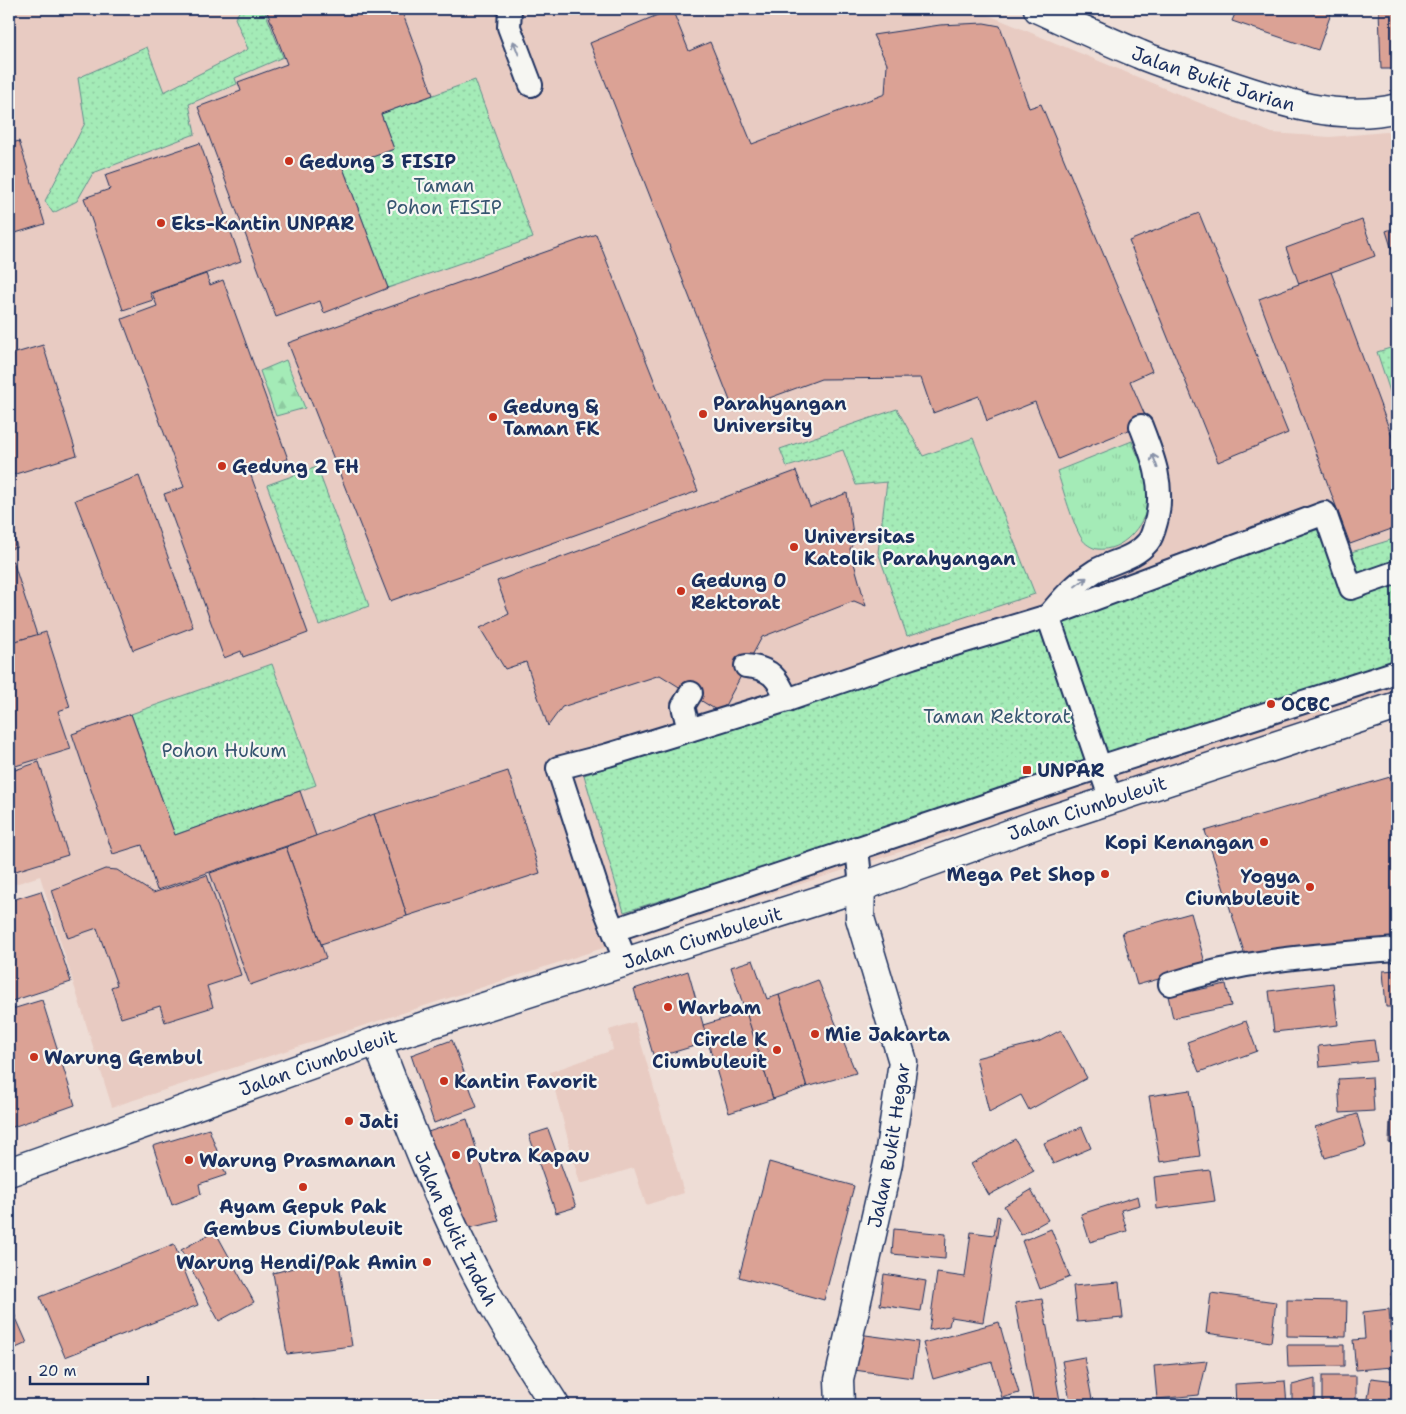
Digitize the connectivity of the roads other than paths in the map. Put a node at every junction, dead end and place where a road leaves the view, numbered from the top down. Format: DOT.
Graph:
graph roads {
  1 [pos="510,9"];
  2 [pos="1038,9"];
  3 [pos="532,85"];
  4 [pos="1397,108"];
  5 [pos="1141,426"];
  6 [pos="1397,572"];
  7 [pos="1048,616"];
  8 [pos="746,666"];
  9 [pos="1397,672"];
  10 [pos="1344,689"];
  11 [pos="691,693"];
  12 [pos="787,700"];
  13 [pos="1397,706"];
  14 [pos="1355,720"];
  15 [pos="689,730"];
  16 [pos="1100,766"];
  17 [pos="1111,800"];
  18 [pos="857,848"];
  19 [pos="861,887"];
  20 [pos="614,930"];
  21 [pos="1397,949"];
  22 [pos="626,962"];
  23 [pos="1170,984"];
  24 [pos="377,1041"];
  25 [pos="9,1172"];
  26 [pos="555,1405"];
  27 [pos="840,1405"];
  3 -- 1 [label="lane, one-way"];
  2 -- 4 [label="main road, Jalan Bukit Jarian"];
  7 -- 5 [label="lane, one-way"];
  6 -- 7 [label="lane"];
  7 -- 12 [label="lane"];
  7 -- 16 [label="lane"];
  8 -- 12 [label="lane"];
  9 -- 10 [label="lane"];
  10 -- 14 [label="lane"];
  10 -- 16 [label="lane"];
  11 -- 15 [label="lane"];
  12 -- 15 [label="lane"];
  13 -- 14 [label="main road, Jalan Ciumbuleuit"];
  14 -- 17 [label="main road, Jalan Ciumbuleuit"];
  15 -- 20 [label="lane"];
  16 -- 17 [label="lane"];
  16 -- 18 [label="lane"];
  17 -- 19 [label="main road, Jalan Ciumbuleuit"];
  18 -- 19 [label="lane"];
  18 -- 20 [label="lane"];
  19 -- 22 [label="main road, Jalan Ciumbuleuit"];
  19 -- 27 [label="main road, Jalan Bukit Hegar"];
  20 -- 22 [label="lane"];
  21 -- 23 [label="lane"];
  22 -- 24 [label="main road, Jalan Ciumbuleuit"];
  24 -- 25 [label="main road, Jalan Ciumbuleuit"];
  24 -- 26 [label="main road, Jalan Bukit Indah"];
}
